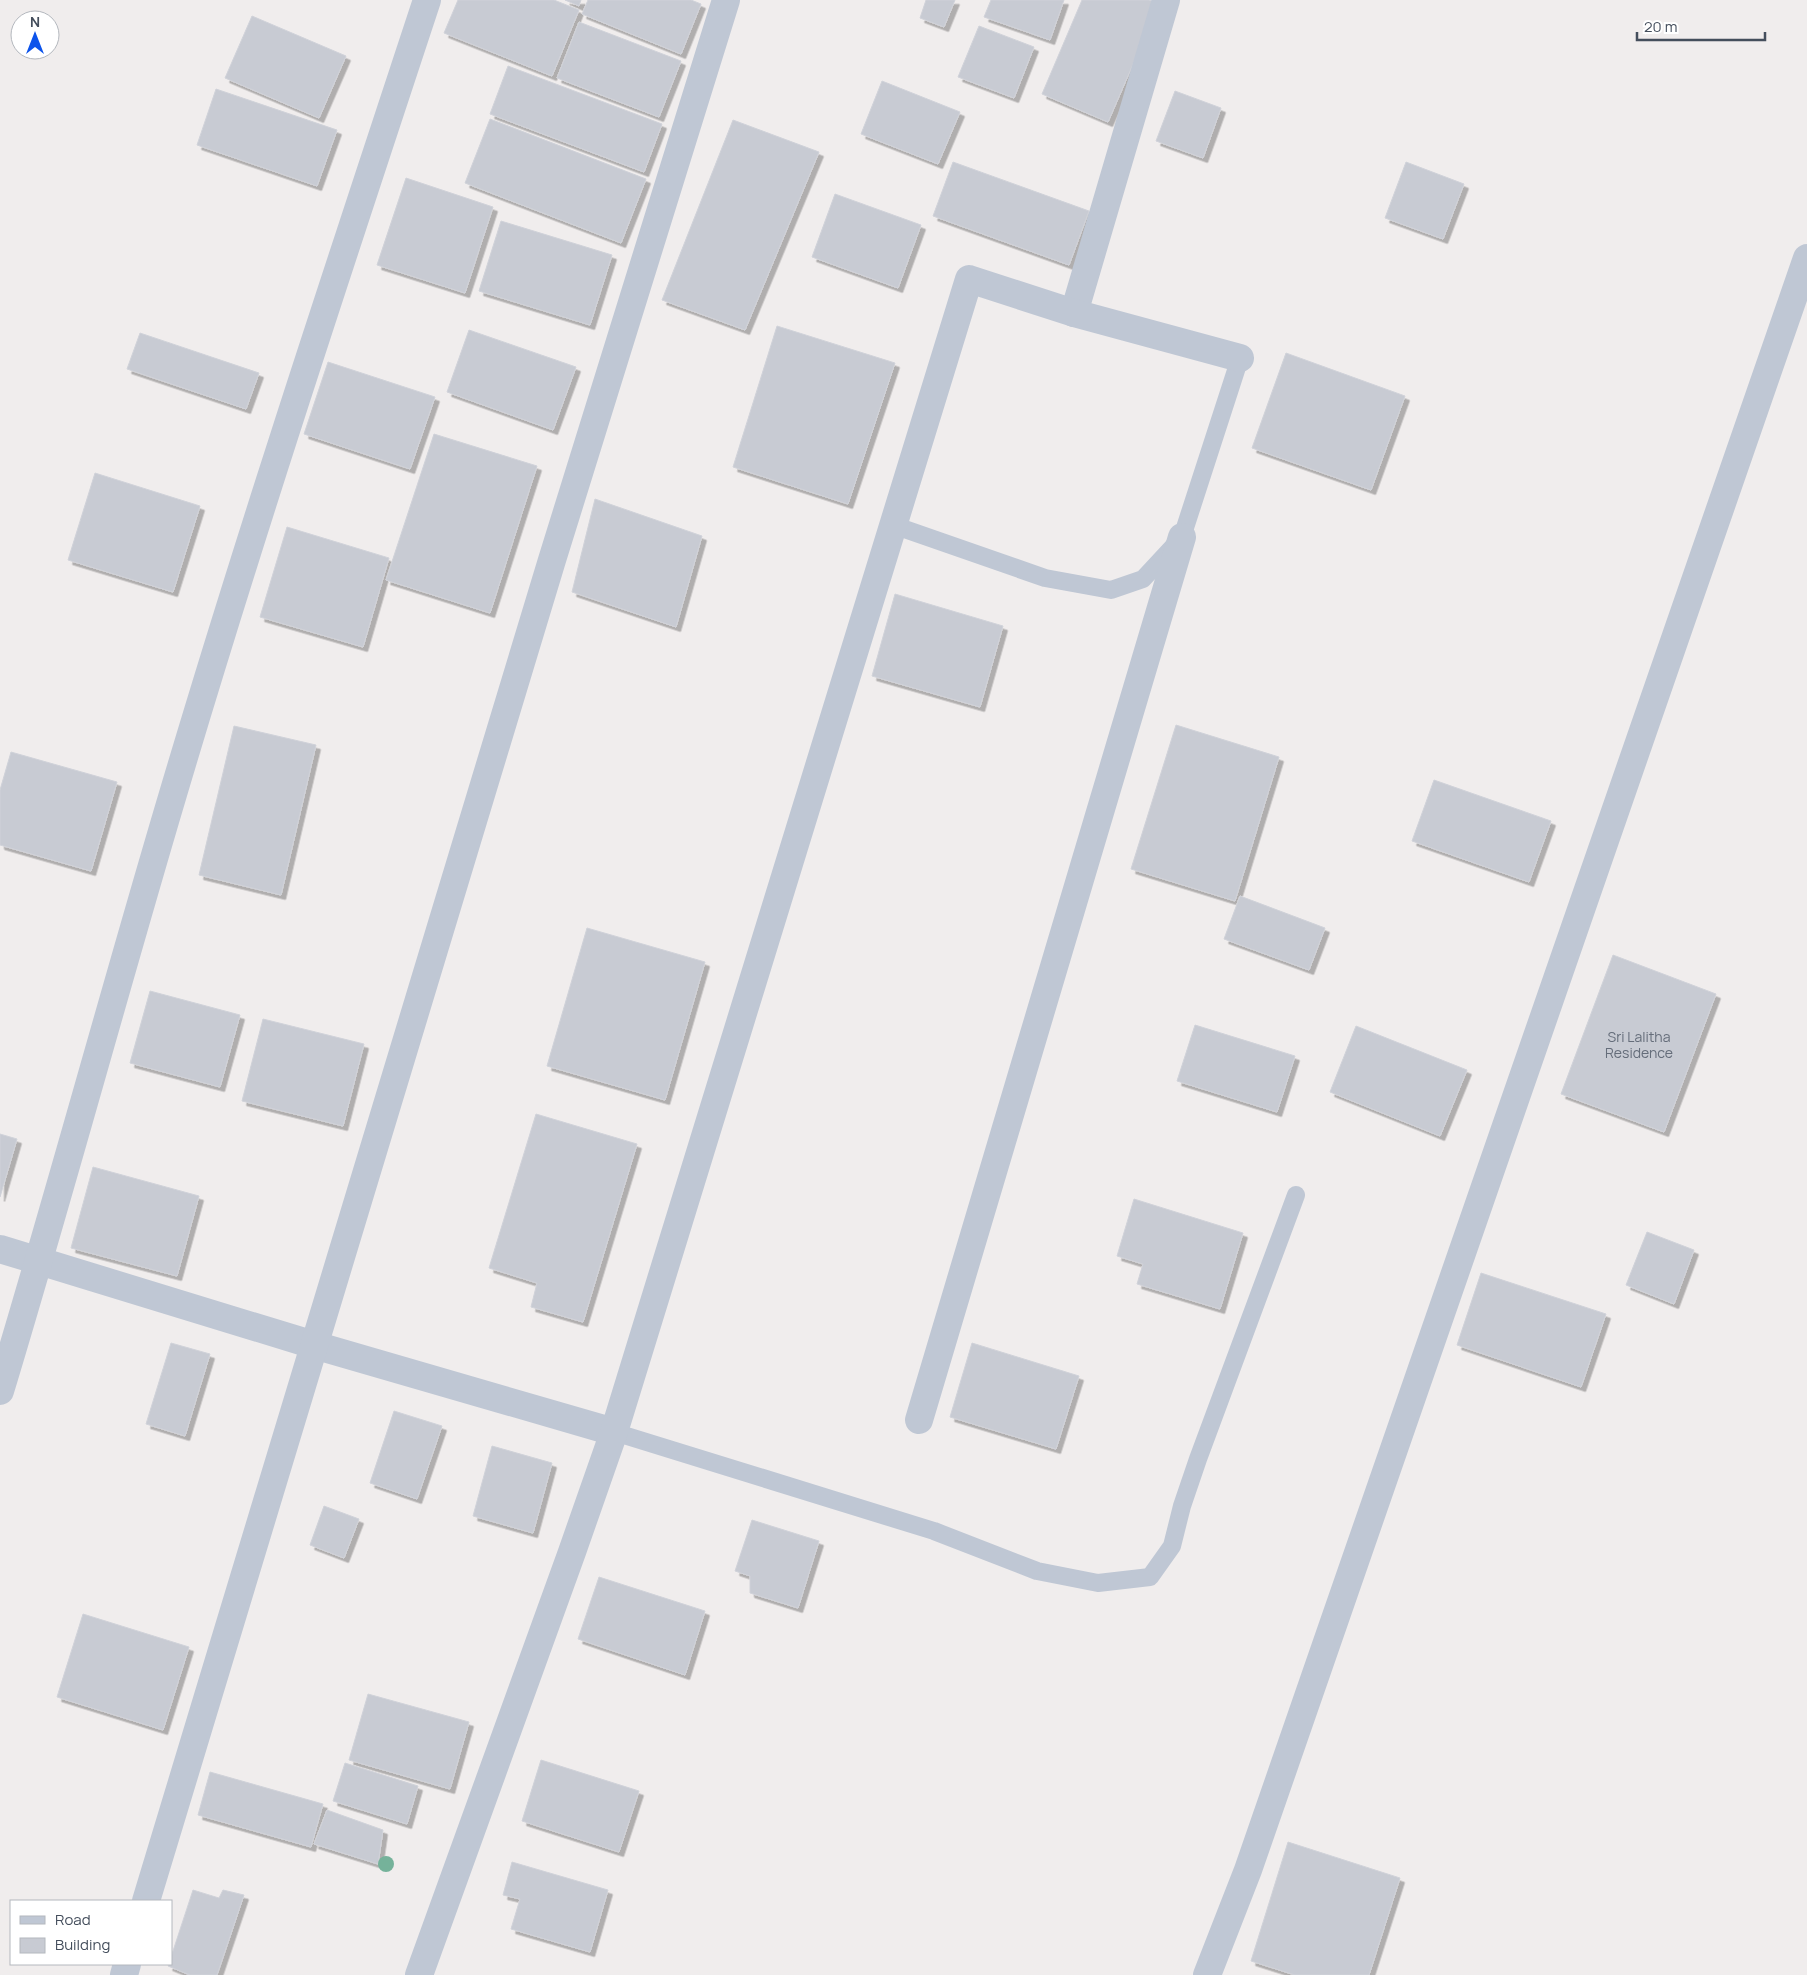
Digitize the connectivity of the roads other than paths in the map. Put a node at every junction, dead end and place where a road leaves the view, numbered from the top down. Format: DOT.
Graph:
graph roads {
  1 [pos="427,0"];
  2 [pos="726,0"];
  3 [pos="1166,0"];
  4 [pos="1807,258"];
  5 [pos="1074,313"];
  6 [pos="1240,358"];
  7 [pos="893,525"];
  8 [pos="1182,537"];
  9 [pos="1296,1195"];
  10 [pos="0,1249"];
  11 [pos="40,1260"];
  12 [pos="314,1345"];
  13 [pos="0,1391"];
  14 [pos="919,1420"];
  15 [pos="614,1432"];
  16 [pos="146,1900"];
  17 [pos="419,1975"];
  18 [pos="1207,1975"];
  1 -- 11 [label="street"];
  2 -- 12 [label="street"];
  3 -- 5 [label="street"];
  4 -- 18 [label="street"];
  5 -- 6 [label="street"];
  5 -- 7 [label="street"];
  6 -- 8 [label="lane"];
  7 -- 8 [label="lane"];
  7 -- 15 [label="street"];
  8 -- 14 [label="street"];
  9 -- 15 [label="lane"];
  10 -- 11 [label="street"];
  11 -- 12 [label="street"];
  11 -- 13 [label="street"];
  12 -- 15 [label="street"];
  12 -- 16 [label="street"];
  15 -- 17 [label="street"];
}
